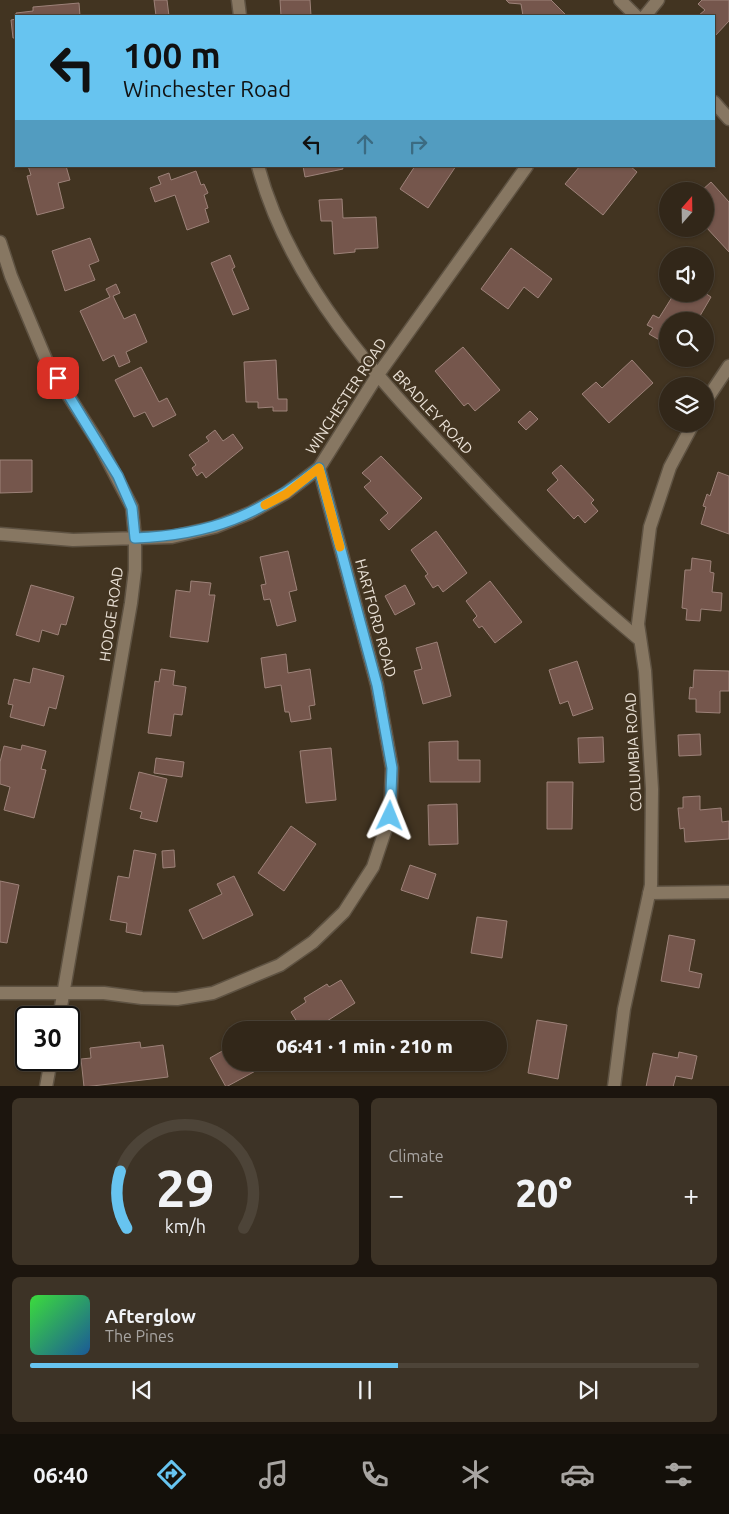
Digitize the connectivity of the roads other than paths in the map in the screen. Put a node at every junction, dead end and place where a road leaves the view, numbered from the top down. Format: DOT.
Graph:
graph roads {
  1 [pos="238,0"];
  2 [pos="620,0"];
  3 [pos="658,0"];
  4 [pos="240,15"];
  5 [pos="635,15"];
  6 [pos="646,15"];
  7 [pos="715,103"];
  8 [pos="729,118"];
  9 [pos="258,167"];
  10 [pos="526,167"];
  11 [pos="0,242"];
  12 [pos="729,366"];
  13 [pos="378,376"];
  14 [pos="714,388"];
  15 [pos="689,432"];
  16 [pos="319,468"];
  17 [pos="0,534"];
  18 [pos="135,538"];
  19 [pos="640,640"];
  20 [pos="729,892"];
  21 [pos="649,893"];
  22 [pos="0,992"];
  23 [pos="64,992"];
  24 [pos="61,1006"];
  25 [pos="49,1071"];
  26 [pos="46,1086"];
  27 [pos="614,1086"];
  1 -- 4 [label="street"];
  2 -- 5 [label="street"];
  3 -- 6 [label="street"];
  7 -- 8 [label="street"];
  9 -- 13 [label="street, BRADLEY ROAD"];
  10 -- 13 [label="street, WINCHESTER ROAD"];
  11 -- 18 [label="street, HODGE ROAD"];
  12 -- 14 [label="street"];
  13 -- 16 [label="street, WINCHESTER ROAD"];
  13 -- 19 [label="street, BRADLEY ROAD"];
  15 -- 19 [label="street, COLUMBIA ROAD"];
  16 -- 18 [label="street, WINCHESTER ROAD"];
  16 -- 23 [label="street, HARTFORD ROAD"];
  17 -- 18 [label="street, WINCHESTER ROAD"];
  18 -- 23 [label="street, HODGE ROAD"];
  19 -- 21 [label="street, COLUMBIA ROAD"];
  20 -- 21 [label="street"];
  21 -- 27 [label="street, COLUMBIA ROAD"];
  22 -- 23 [label="street, HARTFORD ROAD"];
  23 -- 24 [label="street, HODGE ROAD"];
  25 -- 26 [label="street"];
}
